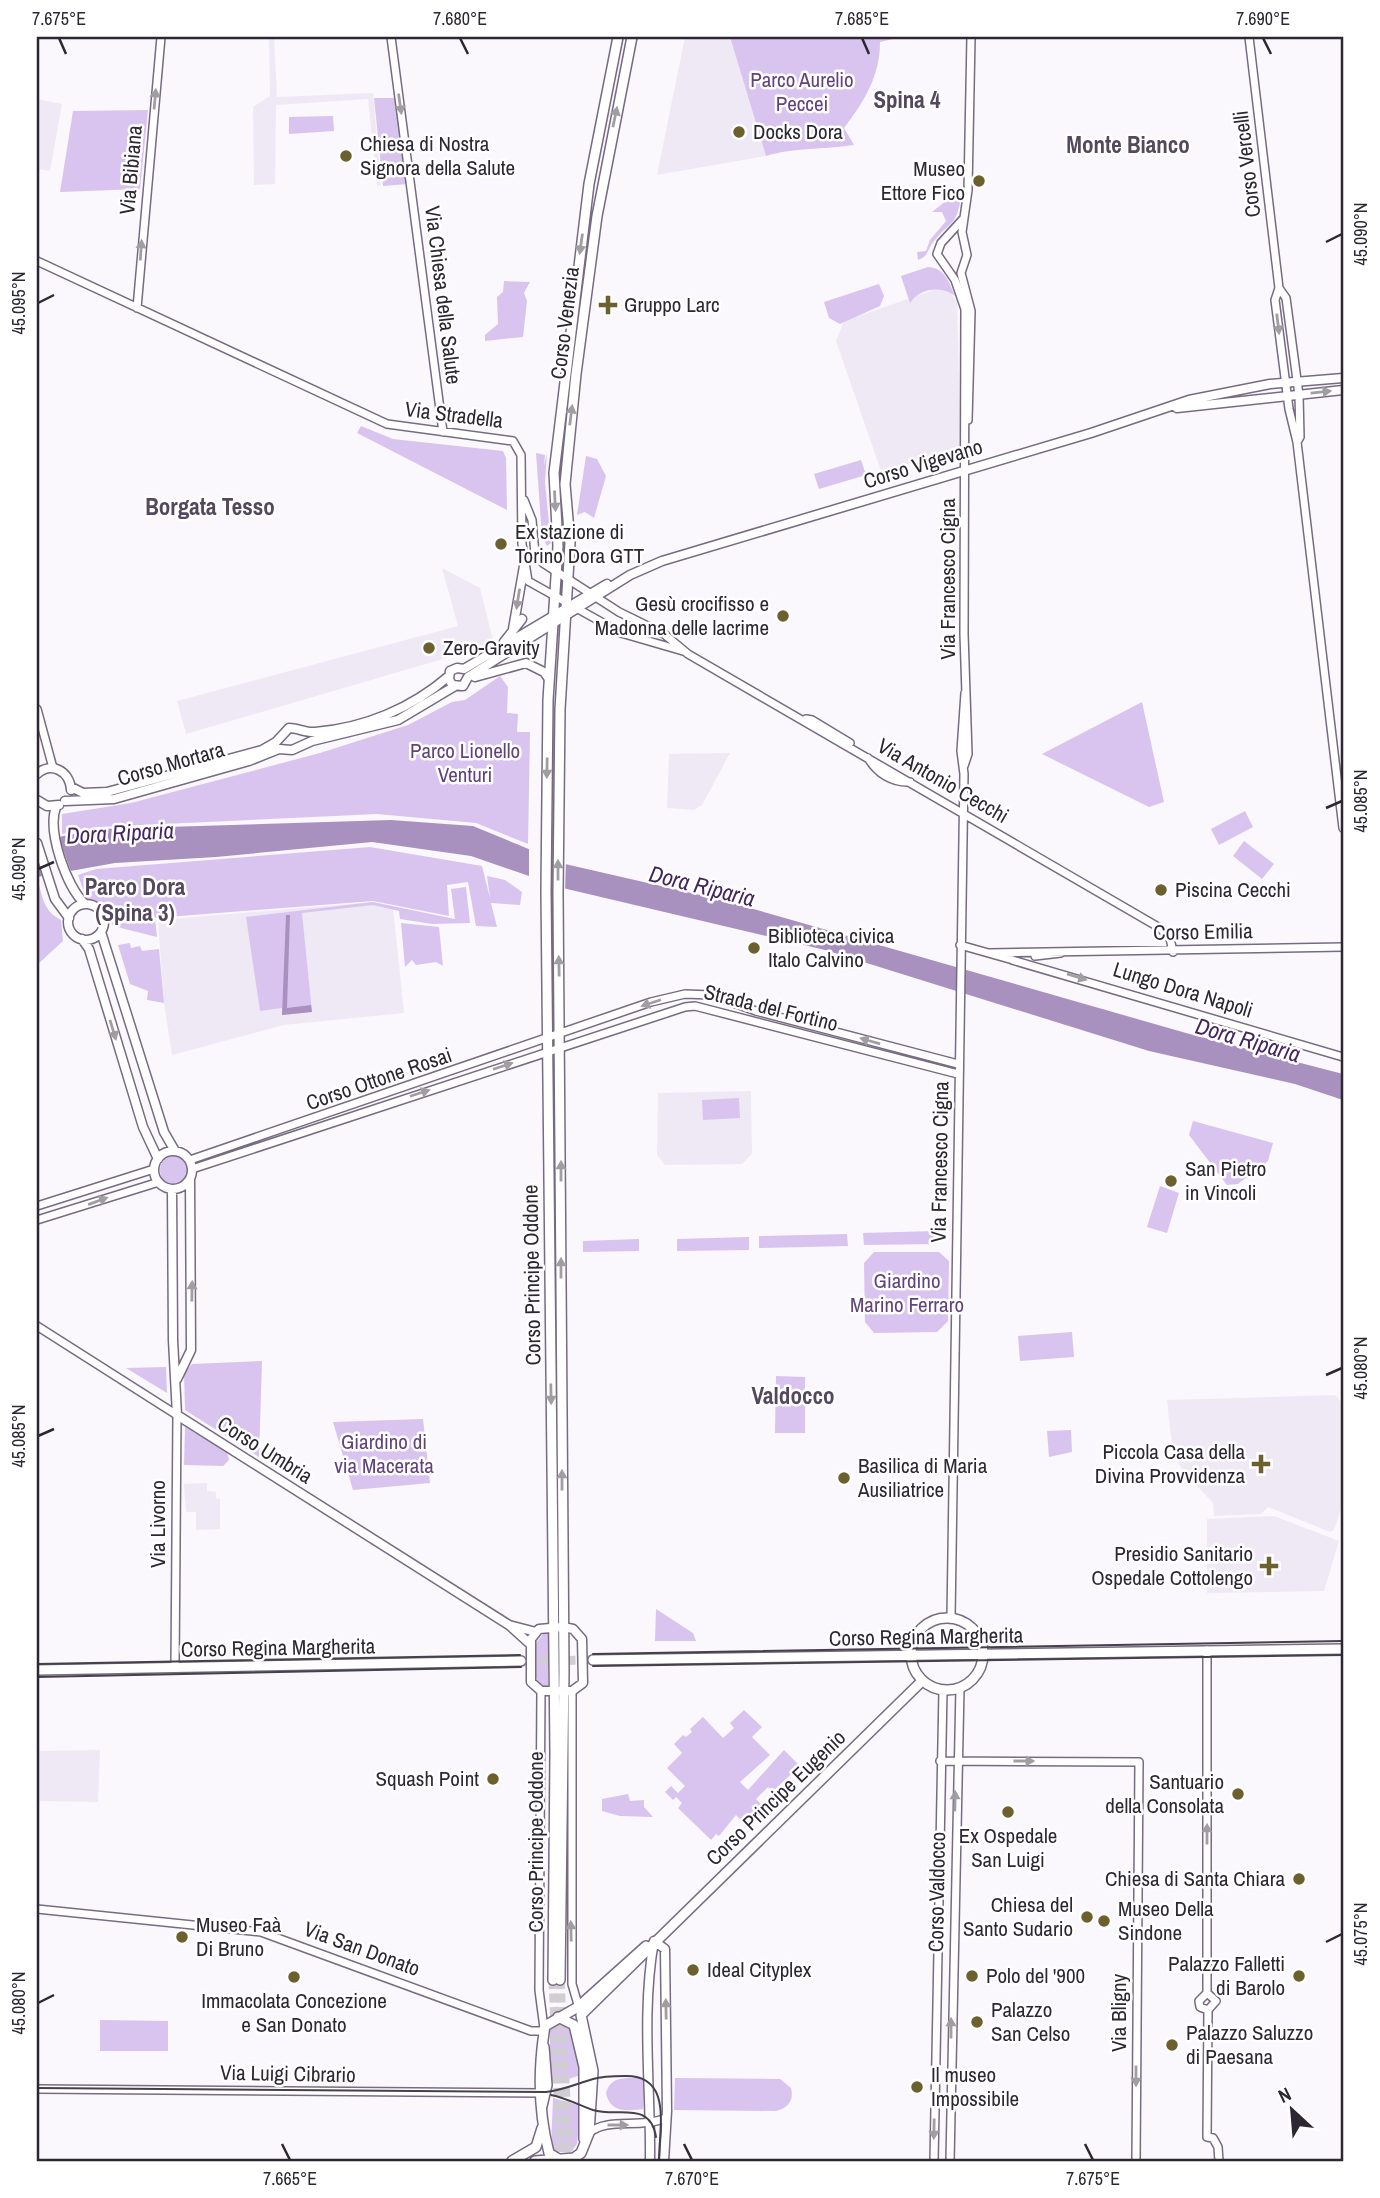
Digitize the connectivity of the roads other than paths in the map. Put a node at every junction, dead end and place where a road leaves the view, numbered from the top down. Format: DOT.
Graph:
graph roads {
  1 [pos="161,37"];
  2 [pos="391,37"];
  3 [pos="618,37"];
  4 [pos="632,37"];
  5 [pos="971,37"];
  6 [pos="1249,37"];
  7 [pos="963,219"];
  8 [pos="944,241"];
  9 [pos="965,244"];
  10 [pos="37,261"];
  11 [pos="964,262"];
  12 [pos="948,268"];
  13 [pos="1279,288"];
  14 [pos="137,307"];
  15 [pos="1343,378"];
  16 [pos="1297,381"];
  17 [pos="1286,382"];
  18 [pos="1343,390"];
  19 [pos="1299,395"];
  20 [pos="1287,396"];
  21 [pos="1170,409"];
  22 [pos="967,424"];
  23 [pos="443,432"];
  24 [pos="1297,442"];
  25 [pos="966,469"];
  26 [pos="523,499"];
  27 [pos="524,566"];
  28 [pos="556,571"];
  29 [pos="568,579"];
  30 [pos="593,595"];
  31 [pos="554,596"];
  32 [pos="569,608"];
  33 [pos="522,620"];
  34 [pos="552,620"];
  35 [pos="513,633"];
  36 [pos="683,651"];
  37 [pos="463,674"];
  38 [pos="449,676"];
  39 [pos="549,679"];
  40 [pos="455,687"];
  41 [pos="965,693"];
  42 [pos="37,709"];
  43 [pos="965,730"];
  44 [pos="300,731"];
  45 [pos="281,738"];
  46 [pos="302,745"];
  47 [pos="285,748"];
  48 [pos="964,766"];
  49 [pos="53,768"];
  50 [pos="37,774"];
  51 [pos="71,787"];
  52 [pos="65,801"];
  53 [pos="37,802"];
  54 [pos="56,807"];
  55 [pos="963,813"];
  56 [pos="1343,828"];
  57 [pos="37,842"];
  58 [pos="85,904"];
  59 [pos="69,918"];
  60 [pos="101,932"];
  61 [pos="82,939"];
  62 [pos="1343,947"];
  63 [pos="960,948"];
  64 [pos="1064,951"];
  65 [pos="1173,951"];
  66 [pos="990,953"];
  67 [pos="1012,960"];
  68 [pos="1057,971"];
  69 [pos="578,1027"];
  70 [pos="559,1035"];
  71 [pos="548,1039"];
  72 [pos="578,1044"];
  73 [pos="560,1049"];
  74 [pos="548,1052"];
  75 [pos="1343,1056"];
  76 [pos="958,1064"];
  77 [pos="958,1074"];
  78 [pos="174,1151"];
  79 [pos="158,1158"];
  80 [pos="191,1165"];
  81 [pos="154,1169"];
  82 [pos="190,1179"];
  83 [pos="159,1182"];
  84 [pos="172,1189"];
  85 [pos="37,1206"];
  86 [pos="37,1220"];
  87 [pos="37,1326"];
  88 [pos="176,1382"];
  89 [pos="177,1415"];
  90 [pos="951,1618"];
  91 [pos="509,1625"];
  92 [pos="563,1627"];
  93 [pos="552,1628"];
  94 [pos="536,1632"];
  95 [pos="530,1644"];
  96 [pos="1343,1647"];
  97 [pos="1207,1650"];
  98 [pos="983,1653"];
  99 [pos="910,1654"];
  100 [pos="593,1660"];
  101 [pos="520,1661"];
  102 [pos="176,1667"];
  103 [pos="37,1670"];
  104 [pos="922,1681"];
  105 [pos="960,1688"];
  106 [pos="943,1690"];
  107 [pos="541,1691"];
  108 [pos="563,1692"];
  109 [pos="956,1761"];
  110 [pos="940,1762"];
  111 [pos="37,1909"];
  112 [pos="653,1941"];
  113 [pos="557,1980"];
  114 [pos="579,2011"];
  115 [pos="558,2017"];
  116 [pos="544,2029"];
  117 [pos="544,2046"];
  118 [pos="587,2059"];
  119 [pos="37,2089"];
  120 [pos="539,2093"];
  121 [pos="542,2106"];
  122 [pos="666,2118"];
  123 [pos="650,2125"];
  124 [pos="542,2128"];
  125 [pos="587,2137"];
  126 [pos="560,2160"];
  127 [pos="512,2161"];
  128 [pos="535,2161"];
  129 [pos="650,2161"];
  130 [pos="664,2161"];
  131 [pos="934,2161"];
  132 [pos="950,2161"];
  133 [pos="1136,2161"];
  134 [pos="1219,2161"];
  14 -- 1 [label="street, Via Bibiana, one-way"];
  2 -- 23 [label="street, Via Chiesa della Salute, one-way"];
  3 -- 28 [label="main road, Corso Venezia, one-way"];
  29 -- 4 [label="main road, Corso Venezia, one-way"];
  5 -- 7 [label="street"];
  6 -- 13 [label="street, Corso Vercelli"];
  7 -- 8 [label="street"];
  7 -- 9 [label="street"];
  8 -- 9 [label="street"];
  8 -- 12 [label="street"];
  9 -- 11 [label="street"];
  10 -- 14 [label="street"];
  11 -- 12 [label="street"];
  11 -- 22 [label="street, Via Francesco Cigna"];
  12 -- 22 [label="street, Via Francesco Cigna"];
  13 -- 16 [label="street, Corso Vercelli"];
  13 -- 17 [label="street, Corso Vercelli, one-way"];
  14 -- 23 [label="street, Via Stradella"];
  15 -- 16 [label="main road, Corso Vigevano"];
  16 -- 17 [label="main road, Corso Vigevano"];
  16 -- 19 [label="street, Corso Vercelli"];
  17 -- 20 [label="street, Corso Vercelli"];
  17 -- 21 [label="main road, Corso Vigevano"];
  19 -- 18 [label="main road, Corso Vigevano, one-way"];
  19 -- 20 [label="main road, Corso Vigevano"];
  19 -- 24 [label="street, Corso Vercelli"];
  20 -- 21 [label="main road, Corso Vigevano"];
  20 -- 24 [label="street, Corso Vercelli"];
  21 -- 25 [label="main road, Corso Vigevano"];
  22 -- 25 [label="street, Via Francesco Cigna"];
  23 -- 26 [label="street, Via Stradella"];
  24 -- 56 [label="street, Corso Vercelli"];
  25 -- 30 [label="main road, Corso Vigevano"];
  25 -- 41 [label="street, Via Francesco Cigna"];
  26 -- 27 [label="street, Via Stradella"];
  26 -- 28 [label="street, Via Stradella"];
  27 -- 31 [label="street"];
  27 -- 35 [label="main road, one-way"];
  28 -- 29 [label="street, Via Stradella"];
  28 -- 31 [label="main road, Corso Principe Oddone"];
  29 -- 30 [label="street, Via Stradella"];
  29 -- 32 [label="main road, Corso Venezia"];
  30 -- 32 [label="main road"];
  30 -- 36 [label="street"];
  31 -- 32 [label="street"];
  31 -- 34 [label="main road, Corso Principe Oddone"];
  32 -- 34 [label="main road"];
  32 -- 36 [label="street"];
  70 -- 32 [label="main road, Corso Principe Oddone, one-way"];
  33 -- 35 [label="main road"];
  34 -- 37 [label="main road"];
  34 -- 39 [label="main road, Corso Principe Oddone"];
  35 -- 37 [label="main road"];
  36 -- 55 [label="street, Via Antonio Cecchi"];
  37 -- 38 [label="main road"];
  37 -- 39 [label="main road"];
  37 -- 40 [label="main road"];
  38 -- 40 [label="main road"];
  38 -- 44 [label="main road"];
  39 -- 71 [label="main road, Corso Principe Oddone, one-way"];
  40 -- 46 [label="main road"];
  41 -- 43 [label="street, Via Francesco Cigna"];
  41 -- 43 [label="street, Via Francesco Cigna"];
  42 -- 49 [label="street"];
  43 -- 48 [label="street, Via Francesco Cigna"];
  43 -- 48 [label="street, Via Francesco Cigna"];
  44 -- 45 [label="main road"];
  44 -- 46 [label="main road"];
  45 -- 47 [label="main road"];
  45 -- 51 [label="main road, Corso Mortara"];
  46 -- 47 [label="main road"];
  47 -- 52 [label="main road, Corso Mortara"];
  48 -- 55 [label="street, Via Francesco Cigna"];
  49 -- 50 [label="main road"];
  49 -- 51 [label="main road"];
  51 -- 52 [label="main road"];
  52 -- 54 [label="main road"];
  53 -- 54 [label="main road"];
  54 -- 58 [label="main road"];
  55 -- 63 [label="street, Via Francesco Cigna"];
  55 -- 65 [label="street, Via Antonio Cecchi"];
  57 -- 59 [label="main road"];
  58 -- 59 [label="main road"];
  58 -- 60 [label="main road"];
  59 -- 61 [label="main road"];
  60 -- 61 [label="main road"];
  60 -- 78 [label="main road"];
  61 -- 79 [label="main road, one-way"];
  62 -- 65 [label="street, Corso Emilia"];
  63 -- 66 [label="street, Corso Emilia"];
  63 -- 76 [label="street, Via Francesco Cigna"];
  64 -- 65 [label="street, Corso Emilia"];
  64 -- 66 [label="street, Corso Emilia"];
  64 -- 67 [label="street, Corso Emilia"];
  64 -- 68 [label="street"];
  66 -- 67 [label="street, Corso Emilia"];
  67 -- 68 [label="street, Lungo Dora Napoli"];
  68 -- 75 [label="street, Lungo Dora Napoli, one-way"];
  69 -- 70 [label="street, Corso Ottone Rosai"];
  76 -- 69 [label="street, Strada del Fortino, one-way"];
  70 -- 71 [label="street, Corso Ottone Rosai"];
  70 -- 73 [label="main road, Corso Principe Oddone"];
  71 -- 74 [label="main road, Corso Principe Oddone"];
  71 -- 80 [label="street, Corso Ottone Rosai"];
  72 -- 73 [label="street, Corso Ottone Rosai"];
  72 -- 77 [label="street, Strada del Fortino"];
  73 -- 74 [label="street, Corso Ottone Rosai"];
  92 -- 73 [label="main road, Corso Principe Oddone, one-way"];
  80 -- 74 [label="street, Corso Ottone Rosai, one-way"];
  74 -- 93 [label="main road, Corso Principe Oddone, one-way"];
  76 -- 77 [label="street, Via Francesco Cigna"];
  77 -- 90 [label="street, Via Francesco Cigna"];
  78 -- 79 [label="main road"];
  78 -- 80 [label="main road"];
  79 -- 81 [label="main road"];
  80 -- 82 [label="main road"];
  81 -- 83 [label="main road"];
  81 -- 85 [label="street"];
  82 -- 84 [label="main road"];
  88 -- 82 [label="main road, Via Livorno, one-way"];
  83 -- 84 [label="main road"];
  86 -- 83 [label="street, one-way"];
  84 -- 88 [label="main road, Via Livorno"];
  87 -- 89 [label="street, Corso Umbria"];
  88 -- 89 [label="main road, Via Livorno"];
  89 -- 91 [label="main road, Corso Umbria"];
  89 -- 102 [label="street, Via Livorno"];
  90 -- 98 [label="main road"];
  90 -- 99 [label="main road"];
  91 -- 94 [label="main road, Corso Umbria"];
  91 -- 95 [label="main road, Corso Umbria"];
  92 -- 93 [label="main road"];
  92 -- 108 [label="main road, Corso Principe Oddone"];
  92 -- 108 [label="main road"];
  93 -- 94 [label="main road"];
  93 -- 108 [label="main road, Corso Principe Oddone"];
  94 -- 95 [label="main road"];
  95 -- 107 [label="main road"];
  96 -- 97 [label="main road, Corso Regina Margherita"];
  97 -- 98 [label="main road, Corso Regina Margherita"];
  134 -- 97 [label="street, one-way"];
  98 -- 99 [label="main road, Corso Regina Margherita"];
  98 -- 105 [label="main road"];
  99 -- 100 [label="main road, Corso Regina Margherita"];
  99 -- 104 [label="main road"];
  101 -- 102 [label="main road, Corso Regina Margherita"];
  102 -- 103 [label="main road, Corso Regina Margherita"];
  104 -- 106 [label="main road"];
  104 -- 112 [label="main road, Corso Principe Eugenio"];
  105 -- 106 [label="main road"];
  105 -- 109 [label="street, Corso Valdocco"];
  106 -- 110 [label="street, Corso Valdocco"];
  107 -- 108 [label="main road"];
  107 -- 116 [label="street, Corso Principe Oddone"];
  108 -- 113 [label="main road, Corso Principe Oddone"];
  114 -- 108 [label="street, Corso Principe Oddone, one-way"];
  109 -- 110 [label="street"];
  132 -- 109 [label="street, Corso Valdocco, one-way"];
  109 -- 133 [label="street, Via Bligny, one-way"];
  110 -- 131 [label="street, Corso Valdocco, one-way"];
  111 -- 116 [label="street, Via San Donato"];
  112 -- 114 [label="main road, Corso Principe Eugenio"];
  122 -- 112 [label="main road, one-way"];
  112 -- 123 [label="main road"];
  114 -- 115 [label="main road, Corso Principe Eugenio"];
  114 -- 118 [label="main road"];
  115 -- 116 [label="main road, Corso Principe Eugenio"];
  115 -- 118 [label="main road"];
  116 -- 117 [label="main road"];
  117 -- 120 [label="main road"];
  117 -- 121 [label="main road"];
  118 -- 125 [label="main road"];
  119 -- 120 [label="street, Via Luigi Cibrario"];
  120 -- 121 [label="main road"];
  121 -- 124 [label="main road"];
  122 -- 123 [label="street"];
  122 -- 130 [label="main road"];
  125 -- 123 [label="street, one-way"];
  123 -- 129 [label="main road"];
  124 -- 126 [label="main road"];
  124 -- 127 [label="main road"];
  125 -- 126 [label="main road"];
  126 -- 128 [label="main road"];
}
